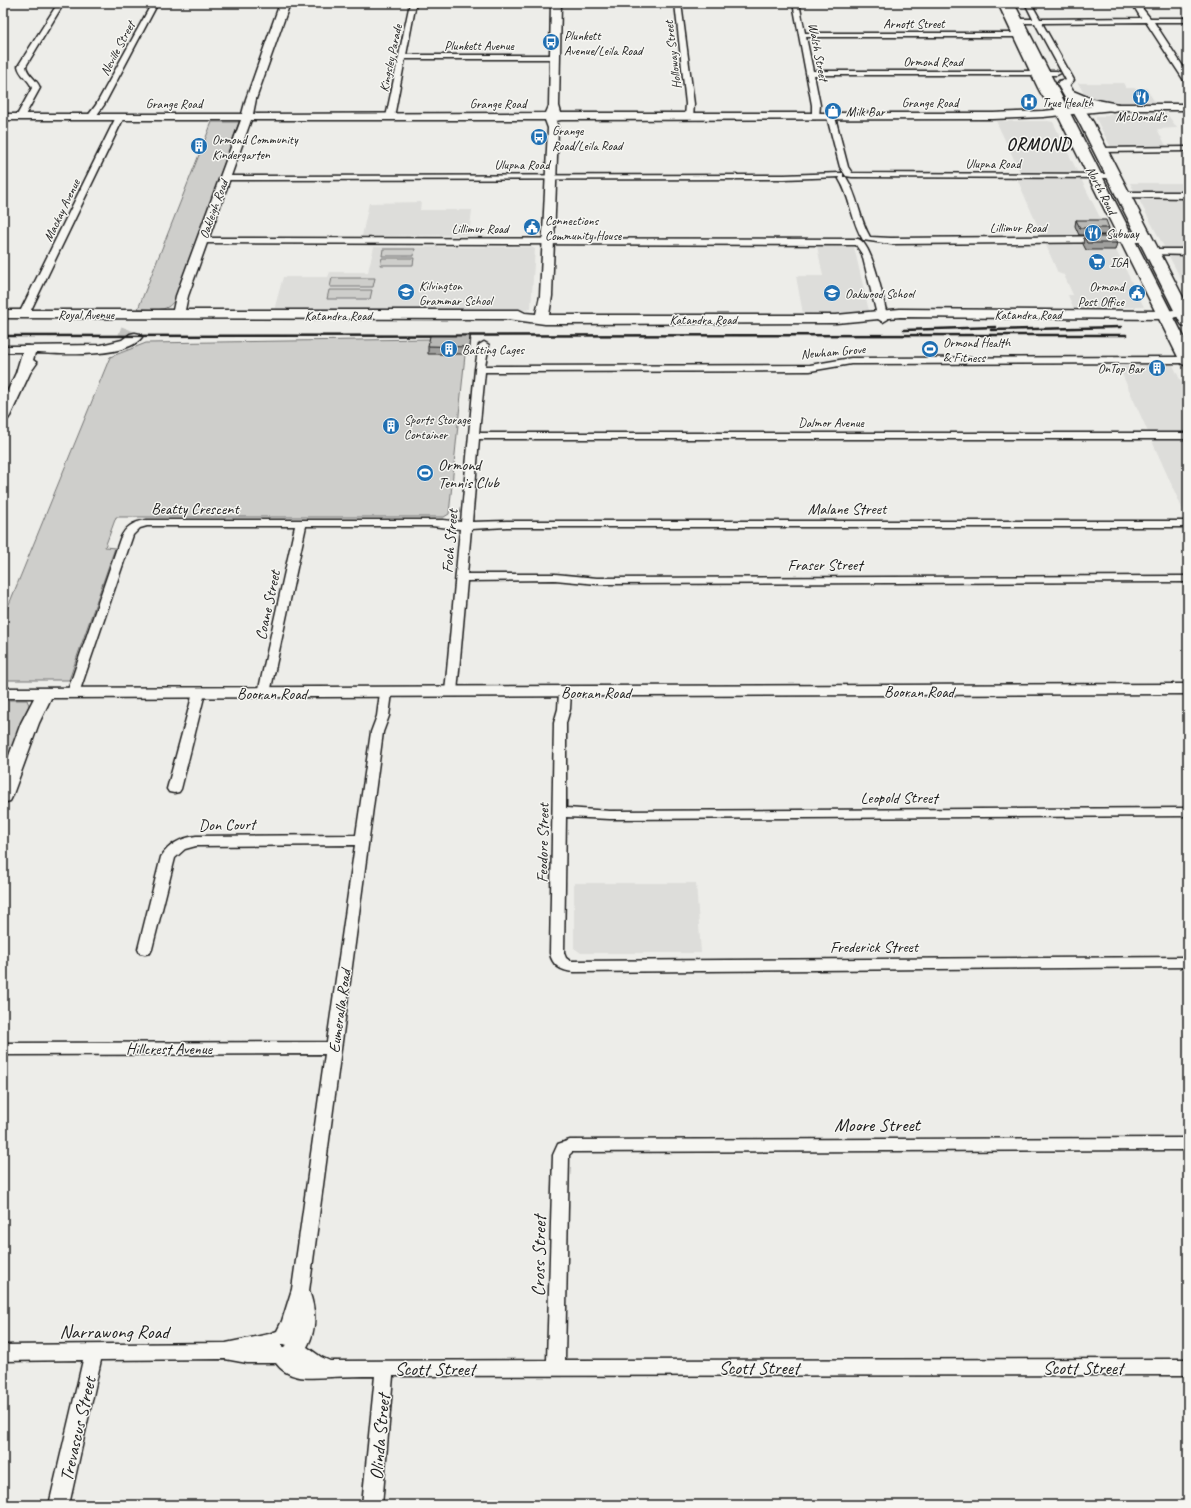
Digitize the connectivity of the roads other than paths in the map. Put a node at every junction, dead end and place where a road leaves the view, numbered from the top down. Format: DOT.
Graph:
graph roads {
  1 [pos="61,3"];
  2 [pos="155,3"];
  3 [pos="285,3"];
  4 [pos="413,3"];
  5 [pos="556,3"];
  6 [pos="678,3"];
  7 [pos="796,3"];
  8 [pos="1001,3"];
  9 [pos="1008,3"];
  10 [pos="1020,3"];
  11 [pos="1028,3"];
  12 [pos="1134,3"];
  13 [pos="1148,20"];
  14 [pos="1188,20"];
  15 [pos="1028,21"];
  16 [pos="802,35"];
  17 [pos="1021,35"];
  18 [pos="402,57"];
  19 [pos="555,57"];
  20 [pos="809,73"];
  21 [pos="1039,73"];
  22 [pos="1057,73"];
  23 [pos="1188,80"];
  24 [pos="1066,90"];
  25 [pos="1113,107"];
  26 [pos="1188,107"];
  27 [pos="1146,108"];
  28 [pos="1062,111"];
  29 [pos="1080,112"];
  30 [pos="3,117"];
  31 [pos="20,117"];
  32 [pos="94,117"];
  33 [pos="120,117"];
  34 [pos="246,117"];
  35 [pos="390,117"];
  36 [pos="692,117"];
  37 [pos="822,117"];
  38 [pos="554,120"];
  39 [pos="1073,133"];
  40 [pos="1091,133"];
  41 [pos="1188,149"];
  42 [pos="1100,150"];
  43 [pos="1095,176"];
  44 [pos="1113,176"];
  45 [pos="551,177"];
  46 [pos="846,177"];
  47 [pos="225,178"];
  48 [pos="1122,195"];
  49 [pos="1188,195"];
  50 [pos="1126,239"];
  51 [pos="202,241"];
  52 [pos="549,241"];
  53 [pos="863,241"];
  54 [pos="1149,246"];
  55 [pos="1188,252"];
  56 [pos="1163,313"];
  57 [pos="3,314"];
  58 [pos="24,314"];
  59 [pos="139,314"];
  60 [pos="174,315"];
  61 [pos="545,317"];
  62 [pos="882,317"];
  63 [pos="1186,318"];
  64 [pos="484,346"];
  65 [pos="3,349"];
  66 [pos="34,349"];
  67 [pos="1188,360"];
  68 [pos="480,368"];
  69 [pos="3,416"];
  70 [pos="474,436"];
  71 [pos="1188,436"];
  72 [pos="301,524"];
  73 [pos="466,524"];
  74 [pos="1188,524"];
  75 [pos="461,578"];
  76 [pos="1188,579"];
  77 [pos="1188,689"];
  78 [pos="451,692"];
  79 [pos="560,692"];
  80 [pos="3,693"];
  81 [pos="40,693"];
  82 [pos="73,693"];
  83 [pos="199,693"];
  84 [pos="264,693"];
  85 [pos="382,693"];
  86 [pos="174,789"];
  87 [pos="3,796"];
  88 [pos="1188,812"];
  89 [pos="560,816"];
  90 [pos="363,840"];
  91 [pos="145,949"];
  92 [pos="561,962"];
  93 [pos="1188,962"];
  94 [pos="334,1048"];
  95 [pos="3,1049"];
  96 [pos="1188,1144"];
  97 [pos="566,1148"];
  98 [pos="284,1347"];
  99 [pos="94,1352"];
  100 [pos="3,1353"];
  101 [pos="1188,1367"];
  102 [pos="385,1368"];
  103 [pos="556,1368"];
  104 [pos="59,1505"];
  105 [pos="372,1505"];
  1 -- 31 [label="street"];
  2 -- 32 [label="street, Neville Street"];
  3 -- 34 [label="street, Oakleigh Road"];
  4 -- 18 [label="street, Kingsley Parade"];
  5 -- 19 [label="street"];
  6 -- 36 [label="street, Holloway Street"];
  7 -- 16 [label="street, Walsh Street"];
  8 -- 17 [label="street, North Road"];
  9 -- 15 [label="highway, North Road"];
  10 -- 15 [label="highway, North Road"];
  11 -- 15 [label="street, North Road"];
  12 -- 13 [label="street"];
  13 -- 14 [label="street"];
  13 -- 15 [label="street"];
  13 -- 23 [label="street"];
  15 -- 17 [label="highway, North Road"];
  15 -- 22 [label="highway, North Road"];
  15 -- 24 [label="street, North Road"];
  16 -- 17 [label="street, Arnott Street"];
  16 -- 20 [label="street, Walsh Street"];
  17 -- 21 [label="highway, North Road"];
  18 -- 19 [label="street, Plunkett Avenue"];
  18 -- 35 [label="street, Kingsley Parade"];
  19 -- 38 [label="street"];
  20 -- 21 [label="street, Ormond Road"];
  20 -- 37 [label="street, Walsh Street"];
  21 -- 22 [label="street, Ormond Road"];
  21 -- 28 [label="highway, North Road"];
  22 -- 24 [label="highway, North Road"];
  24 -- 25 [label="highway"];
  24 -- 29 [label="highway, North Road"];
  25 -- 27 [label="street"];
  25 -- 29 [label="street"];
  26 -- 27 [label="street"];
  27 -- 29 [label="street"];
  28 -- 29 [label="street, Grange Road"];
  28 -- 37 [label="street, Grange Road"];
  28 -- 39 [label="highway, North Road"];
  29 -- 40 [label="highway, North Road"];
  30 -- 31 [label="street, Grange Road"];
  31 -- 32 [label="street, Grange Road"];
  32 -- 33 [label="street, Grange Road"];
  33 -- 34 [label="street, Grange Road"];
  33 -- 58 [label="street, Mackay Avenue"];
  34 -- 35 [label="street, Grange Road"];
  34 -- 47 [label="street, Oakleigh Road"];
  35 -- 38 [label="street, Grange Road"];
  36 -- 37 [label="street, Grange Road"];
  36 -- 38 [label="street, Grange Road"];
  37 -- 46 [label="street, Walsh Street"];
  38 -- 45 [label="street"];
  39 -- 40 [label="highway"];
  39 -- 43 [label="highway, North Road"];
  40 -- 42 [label="highway, North Road"];
  41 -- 42 [label="street"];
  42 -- 44 [label="highway, North Road"];
  43 -- 44 [label="street, Ulupna Road"];
  43 -- 46 [label="street, Ulupna Road"];
  43 -- 50 [label="highway, North Road"];
  44 -- 48 [label="highway, North Road"];
  45 -- 46 [label="street, Ulupna Road"];
  45 -- 47 [label="street, Ulupna Road"];
  45 -- 52 [label="street"];
  46 -- 53 [label="street, Walsh Street"];
  47 -- 51 [label="street, Oakleigh Road"];
  48 -- 49 [label="street"];
  48 -- 54 [label="highway, North Road"];
  50 -- 53 [label="street, Lillimur Road"];
  50 -- 54 [label="street, Lillimur Road"];
  50 -- 56 [label="highway, North Road"];
  51 -- 52 [label="street, Lillimur Road"];
  51 -- 60 [label="street, Oakleigh Road"];
  52 -- 53 [label="street, Lillimur Road"];
  52 -- 61 [label="street"];
  53 -- 62 [label="street"];
  54 -- 55 [label="street, Lillimur Road"];
  54 -- 63 [label="highway, North Road"];
  56 -- 62 [label="street, Katandra Road"];
  56 -- 63 [label="street, Katandra Road"];
  56 -- 67 [label="highway, North Road"];
  57 -- 58 [label="street, Royal Avenue"];
  58 -- 59 [label="street, Royal Avenue"];
  59 -- 60 [label="street, Royal Avenue"];
  59 -- 66 [label="street"];
  60 -- 61 [label="street, Katandra Road"];
  61 -- 62 [label="street, Katandra Road"];
  64 -- 68 [label="street, Foch Street"];
  65 -- 66 [label="street"];
  66 -- 69 [label="street"];
  67 -- 68 [label="street, Newham Grove"];
  68 -- 70 [label="street, Foch Street"];
  70 -- 71 [label="street, Dalmor Avenue"];
  70 -- 73 [label="street, Foch Street"];
  72 -- 73 [label="street, Beatty Crescent"];
  72 -- 82 [label="street, Beatty Crescent"];
  72 -- 84 [label="street, Coane Street"];
  73 -- 74 [label="street, Malane Street"];
  73 -- 75 [label="street, Foch Street"];
  75 -- 76 [label="street, Fraser Street"];
  75 -- 78 [label="street, Foch Street"];
  77 -- 79 [label="street, Booran Road"];
  78 -- 79 [label="street, Booran Road"];
  78 -- 85 [label="street, Booran Road"];
  79 -- 89 [label="street, Feodore Street"];
  80 -- 81 [label="street, Booran Road"];
  81 -- 82 [label="street, Booran Road"];
  81 -- 87 [label="street"];
  82 -- 83 [label="street, Booran Road"];
  83 -- 84 [label="street, Booran Road"];
  83 -- 86 [label="street"];
  84 -- 85 [label="street, Booran Road"];
  85 -- 90 [label="street, Eumeralla Road"];
  88 -- 89 [label="street, Leopold Street"];
  89 -- 92 [label="street, Feodore Street"];
  90 -- 91 [label="street, Don Court"];
  90 -- 94 [label="street, Eumeralla Road"];
  92 -- 93 [label="street, Frederick Street"];
  94 -- 95 [label="street, Hillcrest Avenue"];
  94 -- 98 [label="street, Eumeralla Road"];
  96 -- 97 [label="street, Moore Street"];
  97 -- 103 [label="street, Cross Street"];
  98 -- 99 [label="street, Narrawong Road"];
  98 -- 102 [label="street, Scott Street"];
  99 -- 100 [label="street, Narrawong Road"];
  99 -- 104 [label="street, Trevascus Street"];
  101 -- 103 [label="street, Scott Street"];
  102 -- 103 [label="street, Scott Street"];
  102 -- 105 [label="street, Olinda Street"];
}
